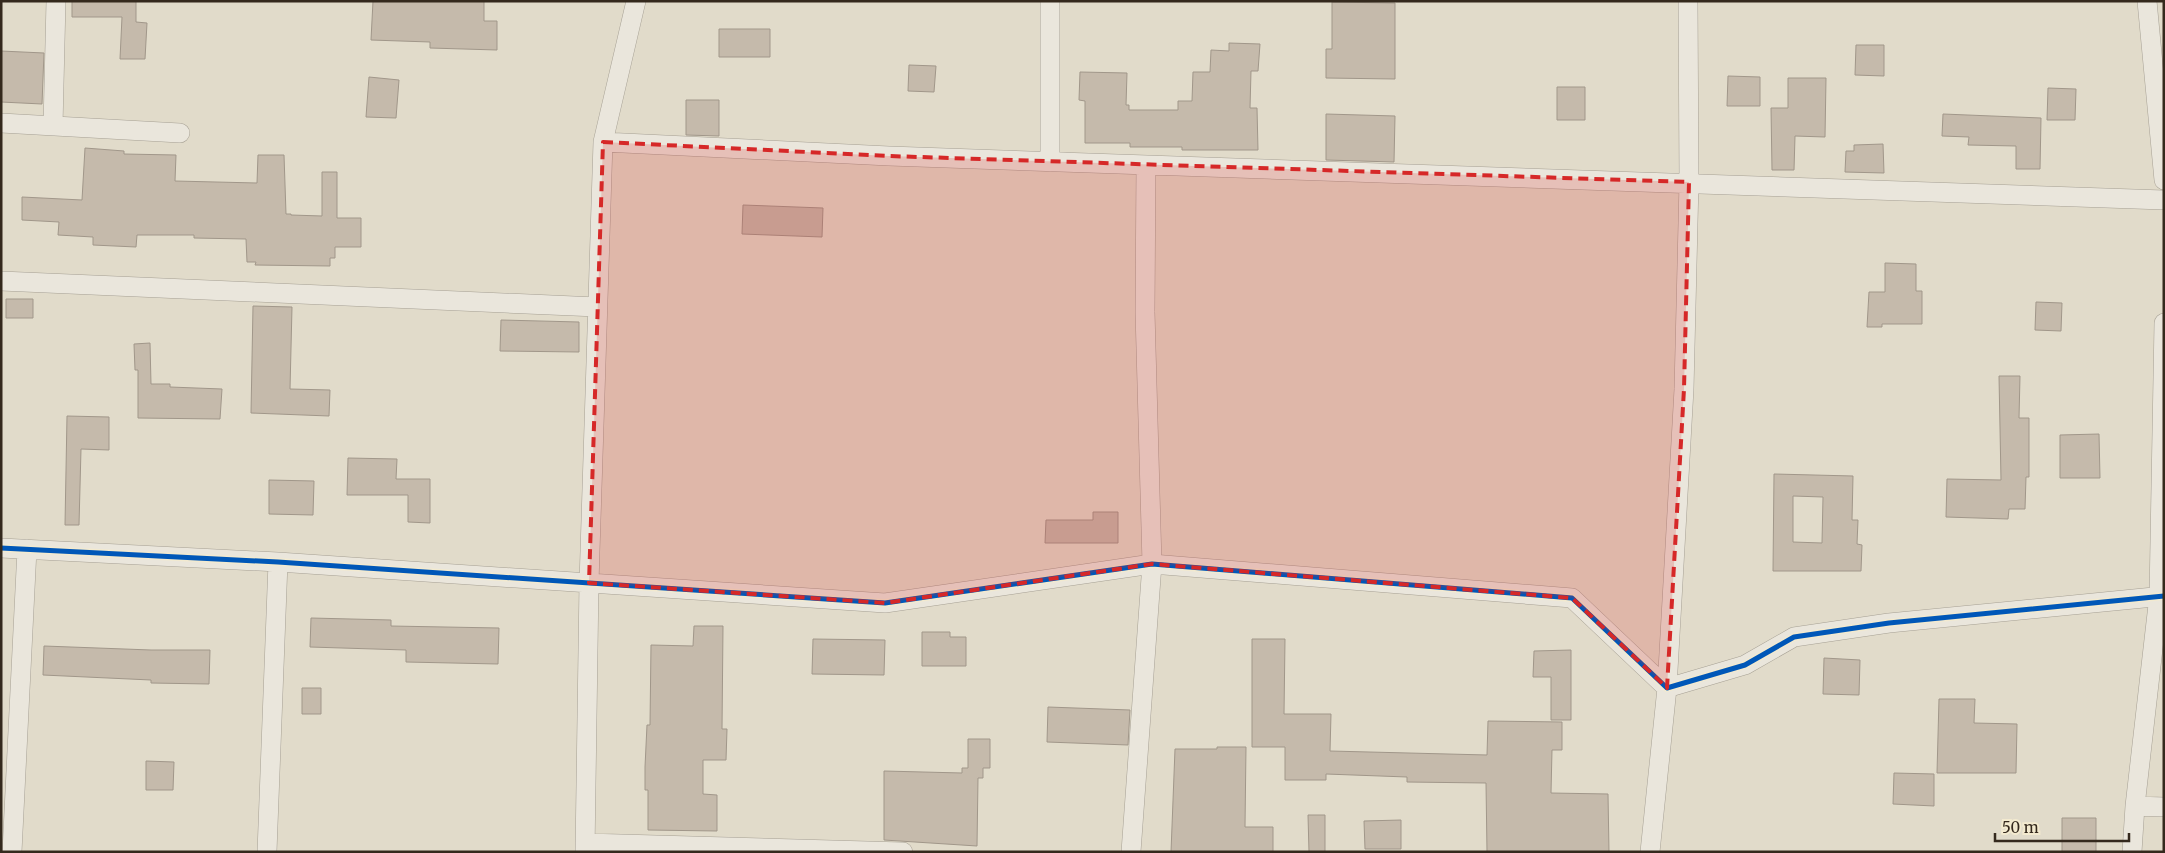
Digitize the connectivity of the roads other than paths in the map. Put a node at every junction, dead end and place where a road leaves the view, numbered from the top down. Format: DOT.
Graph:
graph roads {
  1 [pos="56,1"];
  2 [pos="636,1"];
  3 [pos="1050,1"];
  4 [pos="1688,1"];
  5 [pos="2147,1"];
  6 [pos="1,123"];
  7 [pos="53,126"];
  8 [pos="180,134"];
  9 [pos="603,142"];
  10 [pos="1050,162"];
  11 [pos="1146,165"];
  12 [pos="2164,180"];
  13 [pos="1689,182"];
  14 [pos="2164,200"];
  15 [pos="1,281"];
  16 [pos="597,307"];
  17 [pos="2164,323"];
  18 [pos="1,548"];
  19 [pos="27,549"];
  20 [pos="278,562"];
  21 [pos="1152,564"];
  22 [pos="589,583"];
  23 [pos="2162,596"];
  24 [pos="1667,688"];
  25 [pos="2135,806"];
  26 [pos="2164,807"];
  27 [pos="585,848"];
  28 [pos="12,852"];
  29 [pos="267,852"];
  30 [pos="903,852"];
  31 [pos="1130,852"];
  32 [pos="1650,852"];
  33 [pos="2132,852"];
  1 -- 7 [label="street"];
  2 -- 9 [label="street"];
  3 -- 10 [label="street"];
  4 -- 13 [label="street"];
  5 -- 12 [label="street"];
  6 -- 7 [label="street"];
  7 -- 8 [label="street"];
  9 -- 10 [label="street"];
  9 -- 16 [label="street"];
  10 -- 11 [label="street"];
  11 -- 13 [label="street"];
  11 -- 21 [label="street"];
  13 -- 14 [label="street"];
  13 -- 24 [label="street"];
  15 -- 16 [label="street"];
  16 -- 22 [label="street"];
  17 -- 23 [label="street"];
  18 -- 19 [label="street"];
  19 -- 20 [label="street"];
  19 -- 28 [label="street"];
  20 -- 22 [label="street"];
  20 -- 29 [label="street"];
  21 -- 22 [label="street"];
  21 -- 24 [label="street"];
  21 -- 31 [label="street"];
  22 -- 27 [label="street"];
  23 -- 24 [label="street"];
  23 -- 25 [label="street"];
  24 -- 32 [label="street"];
  25 -- 26 [label="street"];
  25 -- 33 [label="street"];
  27 -- 30 [label="street"];
}
